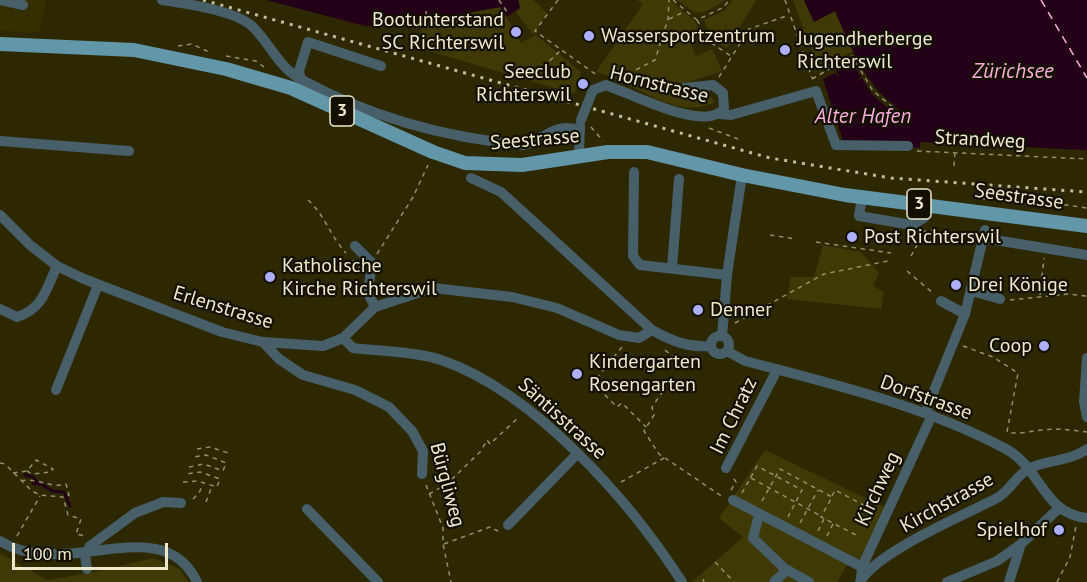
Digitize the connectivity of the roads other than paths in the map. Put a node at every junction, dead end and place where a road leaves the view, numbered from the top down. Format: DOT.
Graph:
graph roads {
  1 [pos="1,0"];
  2 [pos="162,0"];
  3 [pos="23,5"];
  4 [pos="0,44"];
  5 [pos="381,66"];
  6 [pos="301,80"];
  7 [pos="685,88"];
  8 [pos="720,114"];
  9 [pos="580,125"];
  10 [pos="0,141"];
  11 [pos="910,148"];
  12 [pos="129,151"];
  13 [pos="579,155"];
  14 [pos="634,172"];
  15 [pos="742,175"];
  16 [pos="471,178"];
  17 [pos="679,178"];
  18 [pos="862,197"];
  19 [pos="927,204"];
  20 [pos="0,215"];
  21 [pos="1087,226"];
  22 [pos="355,246"];
  23 [pos="1087,255"];
  24 [pos="57,266"];
  25 [pos="672,268"];
  26 [pos="727,275"];
  27 [pos="98,285"];
  28 [pos="972,291"];
  29 [pos="1000,299"];
  30 [pos="941,302"];
  31 [pos="375,307"];
  32 [pos="0,309"];
  33 [pos="965,314"];
  34 [pos="652,330"];
  35 [pos="722,336"];
  36 [pos="343,338"];
  37 [pos="263,342"];
  38 [pos="711,346"];
  39 [pos="727,351"];
  40 [pos="1087,358"];
  41 [pos="777,370"];
  42 [pos="56,390"];
  43 [pos="928,414"];
  44 [pos="1087,417"];
  45 [pos="1087,449"];
  46 [pos="577,454"];
  47 [pos="726,468"];
  48 [pos="1028,469"];
  49 [pos="422,474"];
  50 [pos="732,498"];
  51 [pos="181,503"];
  52 [pos="1058,508"];
  53 [pos="307,509"];
  54 [pos="758,514"];
  55 [pos="1083,518"];
  56 [pos="508,525"];
  57 [pos="0,541"];
  58 [pos="1021,544"];
  59 [pos="126,560"];
  60 [pos="30,564"];
  61 [pos="862,567"];
  62 [pos="784,568"];
  63 [pos="87,569"];
  64 [pos="861,580"];
  65 [pos="197,582"];
  66 [pos="378,582"];
  67 [pos="682,582"];
  68 [pos="774,582"];
  69 [pos="809,582"];
  70 [pos="947,582"];
  71 [pos="1009,582"];
  1 -- 3 [label="street"];
  2 -- 6 [label="street"];
  4 -- 13 [label="main road, Seestrasse / 3"];
  5 -- 6 [label="street"];
  6 -- 9 [label="street"];
  7 -- 8 [label="street, Hornstrasse"];
  8 -- 9 [label="street, Hornstrasse, bridge"];
  8 -- 11 [label="street"];
  9 -- 13 [label="street, Hornstrasse"];
  10 -- 12 [label="street"];
  13 -- 15 [label="main road, Seestrasse / 3"];
  14 -- 25 [label="street"];
  15 -- 18 [label="main road, Seestrasse / 3"];
  15 -- 26 [label="street"];
  16 -- 34 [label="street, Dorfstrasse"];
  17 -- 25 [label="street"];
  18 -- 19 [label="main road, Seestrasse / 3"];
  18 -- 19 [label="street"];
  19 -- 21 [label="main road, Seestrasse / 3"];
  20 -- 24 [label="street, Erlenstrasse"];
  22 -- 31 [label="street"];
  23 -- 28 [label="street, Kirchweg"];
  24 -- 27 [label="street, Erlenstrasse"];
  24 -- 32 [label="street"];
  25 -- 26 [label="street"];
  26 -- 35 [label="street"];
  27 -- 37 [label="street, Erlenstrasse"];
  27 -- 42 [label="street"];
  28 -- 29 [label="street"];
  28 -- 33 [label="street, Kirchweg"];
  30 -- 33 [label="street"];
  31 -- 34 [label="street, Erlenstrasse"];
  31 -- 36 [label="street, Erlenstrasse"];
  33 -- 43 [label="street, Kirchweg"];
  34 -- 38 [label="street, Dorfstrasse"];
  35 -- 38 [label="street"];
  35 -- 39 [label="street"];
  36 -- 37 [label="street, Erlenstrasse"];
  36 -- 46 [label="street, Säntisstrasse"];
  37 -- 49 [label="street, Bürgliweg"];
  38 -- 39 [label="street, Dorfstrasse"];
  39 -- 41 [label="street, Dorfstrasse"];
  40 -- 44 [label="street"];
  41 -- 43 [label="street, Dorfstrasse"];
  41 -- 47 [label="street, Im Chratz"];
  43 -- 48 [label="street, Dorfstrasse"];
  43 -- 61 [label="street, Kirchweg"];
  45 -- 48 [label="street, Kirchstrasse"];
  46 -- 56 [label="street"];
  46 -- 67 [label="street, Säntisstrasse"];
  48 -- 52 [label="street, Dorfstrasse"];
  48 -- 64 [label="street, Kirchstrasse"];
  50 -- 54 [label="street"];
  51 -- 63 [label="street"];
  52 -- 55 [label="street, Dorfstrasse"];
  52 -- 58 [label="street"];
  53 -- 66 [label="street"];
  54 -- 61 [label="street"];
  54 -- 62 [label="street"];
  57 -- 60 [label="street"];
  58 -- 70 [label="street"];
  58 -- 71 [label="street"];
  59 -- 65 [label="street"];
  61 -- 64 [label="street, Kirchweg"];
  62 -- 68 [label="street"];
  62 -- 69 [label="street"];
}
